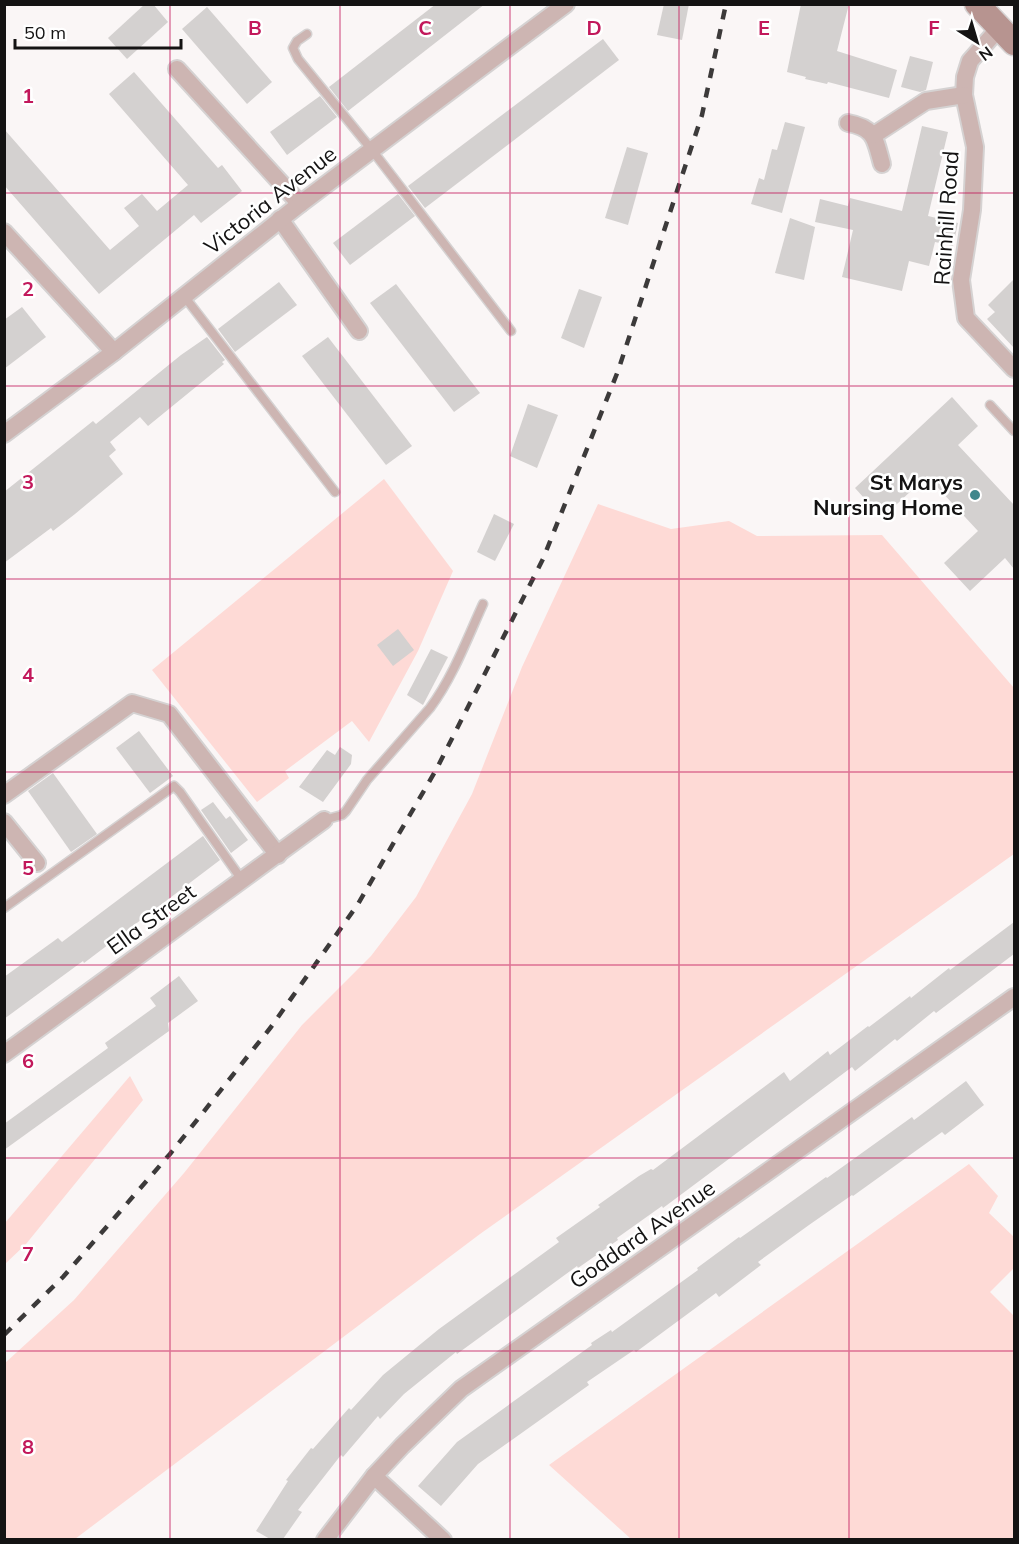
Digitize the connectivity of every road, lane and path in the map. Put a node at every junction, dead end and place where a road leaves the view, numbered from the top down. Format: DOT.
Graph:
graph roads {
  1 [pos="566,4"];
  2 [pos="977,4"];
  3 [pos="307,34"];
  4 [pos="1007,35"];
  5 [pos="177,69"];
  6 [pos="964,96"];
  7 [pos="848,123"];
  8 [pos="874,135"];
  9 [pos="372,150"];
  10 [pos="882,165"];
  11 [pos="300,204"];
  12 [pos="280,219"];
  13 [pos="4,232"];
  14 [pos="184,296"];
  15 [pos="359,330"];
  16 [pos="512,331"];
  17 [pos="114,352"];
  18 [pos="1014,369"];
  19 [pos="990,405"];
  20 [pos="1014,431"];
  21 [pos="4,435"];
  22 [pos="335,492"];
  23 [pos="483,604"];
  24 [pos="4,795"];
  25 [pos="324,820"];
  26 [pos="4,822"];
  27 [pos="278,855"];
  28 [pos="37,863"];
  29 [pos="242,880"];
  30 [pos="4,908"];
  31 [pos="1014,997"];
  32 [pos="4,1054"];
  33 [pos="374,1476"];
  34 [pos="325,1539"];
  35 [pos="443,1539"];
  1 -- 9 [label="street, Victoria Avenue"];
  2 -- 4 [label="street"];
  3 -- 9 [label="lane"];
  4 -- 6 [label="street, Rainhill Road"];
  5 -- 11 [label="street"];
  6 -- 8 [label="street"];
  6 -- 18 [label="street, Rainhill Road"];
  7 -- 8 [label="street"];
  8 -- 10 [label="street"];
  9 -- 11 [label="street, Victoria Avenue"];
  9 -- 16 [label="lane"];
  11 -- 12 [label="street, Victoria Avenue"];
  12 -- 14 [label="street, Victoria Avenue"];
  12 -- 15 [label="street"];
  13 -- 17 [label="street"];
  14 -- 17 [label="street, Victoria Avenue"];
  14 -- 22 [label="lane"];
  17 -- 21 [label="street, Victoria Avenue"];
  19 -- 20 [label="lane"];
  23 -- 25 [label="lane"];
  24 -- 27 [label="street"];
  25 -- 27 [label="street, Ella Street"];
  26 -- 28 [label="street"];
  27 -- 29 [label="street, Ella Street"];
  29 -- 30 [label="lane"];
  29 -- 32 [label="street, Ella Street"];
  31 -- 33 [label="street, Goddard Avenue"];
  33 -- 34 [label="street, Goddard Avenue"];
  33 -- 35 [label="street"];
}
